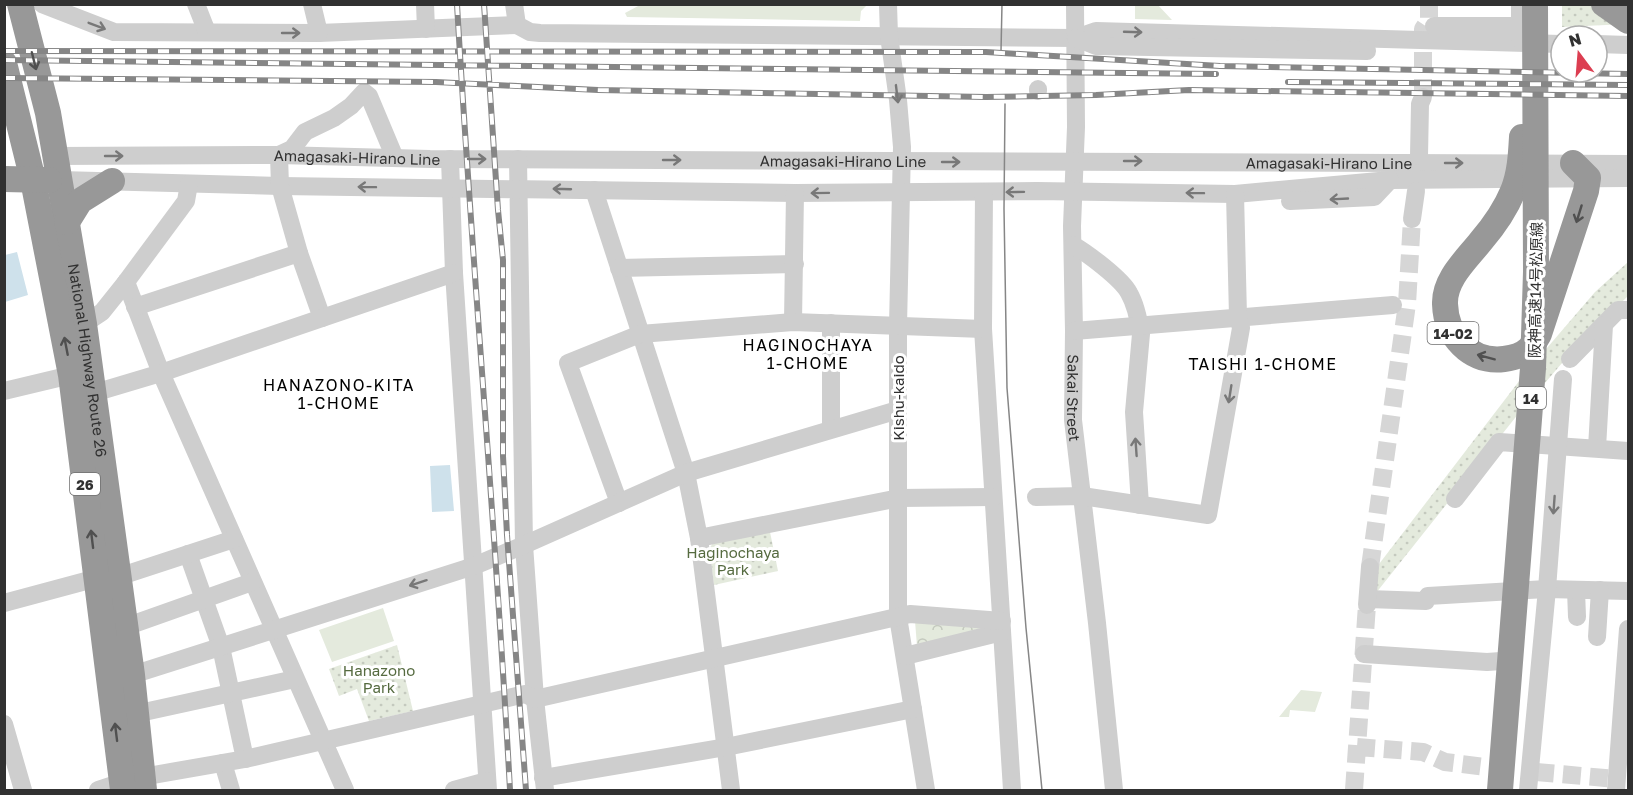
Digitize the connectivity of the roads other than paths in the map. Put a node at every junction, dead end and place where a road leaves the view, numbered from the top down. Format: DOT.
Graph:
graph roads {
  1 [pos="20,4"];
  2 [pos="42,4"];
  3 [pos="196,4"];
  4 [pos="312,4"];
  5 [pos="425,4"];
  6 [pos="514,4"];
  7 [pos="888,4"];
  8 [pos="1075,4"];
  9 [pos="1520,4"];
  10 [pos="1535,4"];
  11 [pos="1550,4"];
  12 [pos="1604,4"];
  13 [pos="1629,21"];
  14 [pos="517,25"];
  15 [pos="1434,27"];
  16 [pos="426,29"];
  17 [pos="1521,32"];
  18 [pos="207,33"];
  19 [pos="320,33"];
  20 [pos="889,36"];
  21 [pos="1076,38"];
  22 [pos="1549,40"];
  23 [pos="1609,44"];
  24 [pos="1629,45"];
  25 [pos="1549,49"];
  26 [pos="1609,56"];
  27 [pos="1629,56"];
  28 [pos="4,63"];
  29 [pos="1423,98"];
  30 [pos="15,105"];
  31 [pos="4,136"];
  32 [pos="279,155"];
  33 [pos="1419,156"];
  34 [pos="395,158"];
  35 [pos="450,159"];
  36 [pos="518,159"];
  37 [pos="1074,160"];
  38 [pos="902,161"];
  39 [pos="22,164"];
  40 [pos="1629,164"];
  41 [pos="57,168"];
  42 [pos="1580,170"];
  43 [pos="1629,178"];
  44 [pos="4,179"];
  45 [pos="112,181"];
  46 [pos="189,184"];
  47 [pos="280,186"];
  48 [pos="451,189"];
  49 [pos="518,189"];
  50 [pos="594,190"];
  51 [pos="1416,191"];
  52 [pos="900,192"];
  53 [pos="984,192"];
  54 [pos="1074,192"];
  55 [pos="795,193"];
  56 [pos="1244,194"];
  57 [pos="1412,219"];
  58 [pos="67,222"];
  59 [pos="1072,245"];
  60 [pos="299,253"];
  61 [pos="795,264"];
  62 [pos="619,268"];
  63 [pos="454,273"];
  64 [pos="126,282"];
  65 [pos="1393,305"];
  66 [pos="135,307"];
  67 [pos="1629,310"];
  68 [pos="1238,316"];
  69 [pos="322,318"];
  70 [pos="793,322"];
  71 [pos="831,323"];
  72 [pos="84,324"];
  73 [pos="1139,324"];
  74 [pos="1604,325"];
  75 [pos="898,326"];
  76 [pos="983,329"];
  77 [pos="1074,331"];
  78 [pos="640,334"];
  79 [pos="1570,359"];
  80 [pos="161,373"];
  81 [pos="71,375"];
  82 [pos="1563,379"];
  83 [pos="4,391"];
  84 [pos="94,393"];
  85 [pos="898,410"];
  86 [pos="831,429"];
  87 [pos="1520,443"];
  88 [pos="1558,446"];
  89 [pos="1597,448"];
  90 [pos="1629,451"];
  91 [pos="686,473"];
  92 [pos="1082,496"];
  93 [pos="993,497"];
  94 [pos="1036,497"];
  95 [pos="898,498"];
  96 [pos="1455,499"];
  97 [pos="619,503"];
  98 [pos="1140,505"];
  99 [pos="699,538"];
  100 [pos="234,539"];
  101 [pos="524,545"];
  102 [pos="188,554"];
  103 [pos="474,566"];
  104 [pos="1370,567"];
  105 [pos="108,578"];
  106 [pos="252,582"];
  107 [pos="1547,589"];
  108 [pos="1506,590"];
  109 [pos="1576,590"];
  110 [pos="1599,590"];
  111 [pos="1629,591"];
  112 [pos="203,600"];
  113 [pos="4,603"];
  114 [pos="898,617"];
  115 [pos="1577,617"];
  116 [pos="125,627"];
  117 [pos="1002,627"];
  118 [pos="273,630"];
  119 [pos="1629,630"];
  120 [pos="1597,637"];
  121 [pos="221,647"];
  122 [pos="1364,654"];
  123 [pos="904,656"];
  124 [pos="714,659"];
  125 [pos="1501,661"];
  126 [pos="132,675"];
  127 [pos="295,679"];
  128 [pos="231,693"];
  129 [pos="535,699"];
  130 [pos="482,705"];
  131 [pos="913,709"];
  132 [pos="135,714"];
  133 [pos="4,724"];
  134 [pos="323,742"];
  135 [pos="726,747"];
  136 [pos="245,759"];
  137 [pos="223,763"];
  138 [pos="1500,780"];
  139 [pos="1520,781"];
  140 [pos="1620,783"];
  141 [pos="544,784"];
  142 [pos="133,785"];
  143 [pos="487,786"];
  144 [pos="23,790"];
  145 [pos="98,790"];
  146 [pos="231,790"];
  147 [pos="345,790"];
  148 [pos="454,790"];
  149 [pos="731,790"];
  150 [pos="926,790"];
  151 [pos="1012,790"];
  152 [pos="1114,790"];
  153 [pos="1492,790"];
  154 [pos="1528,790"];
  1 -- 41 [label="highway, National Highway Route 26 / 26, one-way"];
  2 -- 18 [label="street, one-way"];
  3 -- 18 [label="street"];
  4 -- 19 [label="street"];
  5 -- 16 [label="street"];
  6 -- 14 [label="street"];
  7 -- 20 [label="street, Kishu-kaido"];
  8 -- 21 [label="street, Sakai Street"];
  9 -- 17 [label="street"];
  10 -- 138 [label="highway, 阪神高速14号松原線 / 14"];
  11 -- 139 [label="highway, 阪神高速14号松原線 / 14"];
  12 -- 13 [label="highway"];
  14 -- 16 [label="street"];
  14 -- 20 [label="street"];
  15 -- 17 [label="street"];
  16 -- 19 [label="street"];
  17 -- 21 [label="street"];
  17 -- 22 [label="street"];
  17 -- 25 [label="street"];
  42 -- 17 [label="highway, 14-02, one-way"];
  18 -- 19 [label="street, one-way"];
  20 -- 21 [label="street"];
  20 -- 38 [label="street, Kishu-kaido, one-way"];
  21 -- 37 [label="street, Sakai Street"];
  23 -- 24 [label="street"];
  26 -- 27 [label="street"];
  28 -- 30 [label="highway, National Highway Route 26 / 26"];
  29 -- 33 [label="street"];
  30 -- 31 [label="highway"];
  30 -- 39 [label="highway, National Highway Route 26 / 26"];
  32 -- 34 [label="street, Amagasaki-Hirano Line"];
  32 -- 34 [label="street"];
  41 -- 32 [label="street, Amagasaki-Hirano Line, one-way"];
  32 -- 47 [label="street"];
  34 -- 35 [label="street, Amagasaki-Hirano Line"];
  35 -- 36 [label="street, Amagasaki-Hirano Line, one-way"];
  35 -- 48 [label="street"];
  36 -- 38 [label="street, Amagasaki-Hirano Line, one-way"];
  36 -- 49 [label="street"];
  38 -- 37 [label="street, Amagasaki-Hirano Line, one-way"];
  37 -- 42 [label="street, Amagasaki-Hirano Line, one-way"];
  37 -- 54 [label="street, Sakai Street"];
  38 -- 52 [label="street, Kishu-kaido"];
  39 -- 41 [label="highway"];
  39 -- 44 [label="highway"];
  81 -- 39 [label="highway, National Highway Route 26 / 26, one-way"];
  40 -- 42 [label="street, Amagasaki-Hirano Line"];
  41 -- 45 [label="street, Amagasaki-Hirano Line"];
  41 -- 58 [label="highway, National Highway Route 26 / 26"];
  42 -- 43 [label="street, Amagasaki-Hirano Line"];
  42 -- 56 [label="street, Amagasaki-Hirano Line, one-way"];
  45 -- 46 [label="street, Amagasaki-Hirano Line"];
  45 -- 58 [label="highway"];
  46 -- 47 [label="street, Amagasaki-Hirano Line"];
  46 -- 64 [label="street"];
  48 -- 47 [label="street, Amagasaki-Hirano Line, one-way"];
  47 -- 60 [label="street"];
  48 -- 49 [label="street, Amagasaki-Hirano Line"];
  48 -- 63 [label="street"];
  50 -- 49 [label="street, Amagasaki-Hirano Line, one-way"];
  49 -- 101 [label="street"];
  50 -- 55 [label="street, Amagasaki-Hirano Line"];
  50 -- 62 [label="street"];
  51 -- 57 [label="street"];
  52 -- 53 [label="street, Amagasaki-Hirano Line"];
  52 -- 55 [label="street, Amagasaki-Hirano Line, one-way"];
  52 -- 75 [label="street, Kishu-kaido"];
  54 -- 53 [label="street, Amagasaki-Hirano Line, one-way"];
  53 -- 76 [label="street"];
  56 -- 54 [label="street, Amagasaki-Hirano Line, one-way"];
  54 -- 59 [label="street, Sakai Street"];
  55 -- 61 [label="street"];
  56 -- 68 [label="street"];
  58 -- 72 [label="highway, National Highway Route 26 / 26"];
  59 -- 73 [label="street"];
  59 -- 77 [label="street, Sakai Street"];
  60 -- 66 [label="street"];
  60 -- 69 [label="street"];
  61 -- 62 [label="street"];
  61 -- 70 [label="street"];
  62 -- 78 [label="street"];
  63 -- 69 [label="street"];
  63 -- 103 [label="street"];
  64 -- 66 [label="street"];
  64 -- 72 [label="street"];
  65 -- 68 [label="street"];
  66 -- 80 [label="street"];
  67 -- 74 [label="street"];
  68 -- 73 [label="street"];
  68 -- 98 [label="street, one-way"];
  69 -- 80 [label="street"];
  70 -- 71 [label="street"];
  70 -- 78 [label="street"];
  71 -- 75 [label="street"];
  71 -- 86 [label="street"];
  72 -- 84 [label="highway, National Highway Route 26 / 26"];
  73 -- 77 [label="street"];
  98 -- 73 [label="street, one-way"];
  74 -- 79 [label="street"];
  74 -- 89 [label="street"];
  75 -- 76 [label="street"];
  75 -- 85 [label="street, Kishu-kaido"];
  76 -- 93 [label="street"];
  77 -- 92 [label="street, Sakai Street"];
  78 -- 91 [label="street"];
  78 -- 97 [label="street"];
  80 -- 84 [label="street"];
  80 -- 100 [label="street"];
  81 -- 83 [label="street"];
  105 -- 81 [label="highway, National Highway Route 26 / 26, one-way"];
  82 -- 88 [label="street"];
  84 -- 105 [label="highway, National Highway Route 26 / 26"];
  85 -- 86 [label="street"];
  85 -- 95 [label="street, Kishu-kaido"];
  86 -- 91 [label="street"];
  87 -- 88 [label="street"];
  87 -- 96 [label="street"];
  87 -- 108 [label="street"];
  88 -- 89 [label="street"];
  88 -- 107 [label="street, one-way"];
  89 -- 90 [label="street"];
  91 -- 97 [label="street"];
  91 -- 99 [label="street"];
  92 -- 94 [label="street"];
  92 -- 98 [label="street"];
  92 -- 152 [label="street, Sakai Street"];
  93 -- 95 [label="street"];
  93 -- 117 [label="street"];
  95 -- 99 [label="street"];
  95 -- 114 [label="street, Kishu-kaido"];
  97 -- 101 [label="street"];
  99 -- 124 [label="street"];
  100 -- 102 [label="street"];
  100 -- 106 [label="street"];
  101 -- 103 [label="street"];
  101 -- 129 [label="street"];
  102 -- 105 [label="street"];
  102 -- 112 [label="street"];
  103 -- 118 [label="street, one-way"];
  103 -- 130 [label="street"];
  104 -- 108 [label="street"];
  105 -- 113 [label="street"];
  105 -- 116 [label="highway, National Highway Route 26 / 26"];
  142 -- 105 [label="highway, National Highway Route 26 / 26, one-way"];
  106 -- 112 [label="street"];
  106 -- 118 [label="street"];
  107 -- 108 [label="street"];
  107 -- 109 [label="street"];
  107 -- 154 [label="street"];
  108 -- 125 [label="street"];
  109 -- 110 [label="street"];
  109 -- 115 [label="street"];
  110 -- 111 [label="street"];
  110 -- 120 [label="street"];
  112 -- 116 [label="street"];
  112 -- 121 [label="street"];
  114 -- 117 [label="street"];
  114 -- 123 [label="street, Kishu-kaido"];
  114 -- 124 [label="street"];
  116 -- 126 [label="highway, National Highway Route 26 / 26"];
  117 -- 123 [label="street"];
  117 -- 151 [label="street"];
  118 -- 121 [label="street"];
  118 -- 127 [label="street"];
  119 -- 140 [label="street"];
  121 -- 126 [label="street"];
  121 -- 128 [label="street"];
  122 -- 125 [label="street"];
  123 -- 131 [label="street, Kishu-kaido"];
  124 -- 129 [label="street"];
  124 -- 135 [label="street"];
  125 -- 153 [label="street"];
  126 -- 132 [label="highway, National Highway Route 26 / 26"];
  127 -- 128 [label="street"];
  127 -- 134 [label="street"];
  128 -- 132 [label="street"];
  128 -- 136 [label="street"];
  129 -- 130 [label="street"];
  129 -- 141 [label="street"];
  130 -- 134 [label="street"];
  130 -- 143 [label="street"];
  131 -- 135 [label="street"];
  131 -- 150 [label="street, Kishu-kaido"];
  132 -- 142 [label="highway, National Highway Route 26 / 26"];
  133 -- 144 [label="street"];
  134 -- 136 [label="street"];
  134 -- 147 [label="street"];
  135 -- 141 [label="street"];
  135 -- 149 [label="street"];
  136 -- 137 [label="street"];
  137 -- 142 [label="street"];
  137 -- 146 [label="street"];
  138 -- 139 [label="street"];
  142 -- 145 [label="street"];
  143 -- 148 [label="street"];
}
